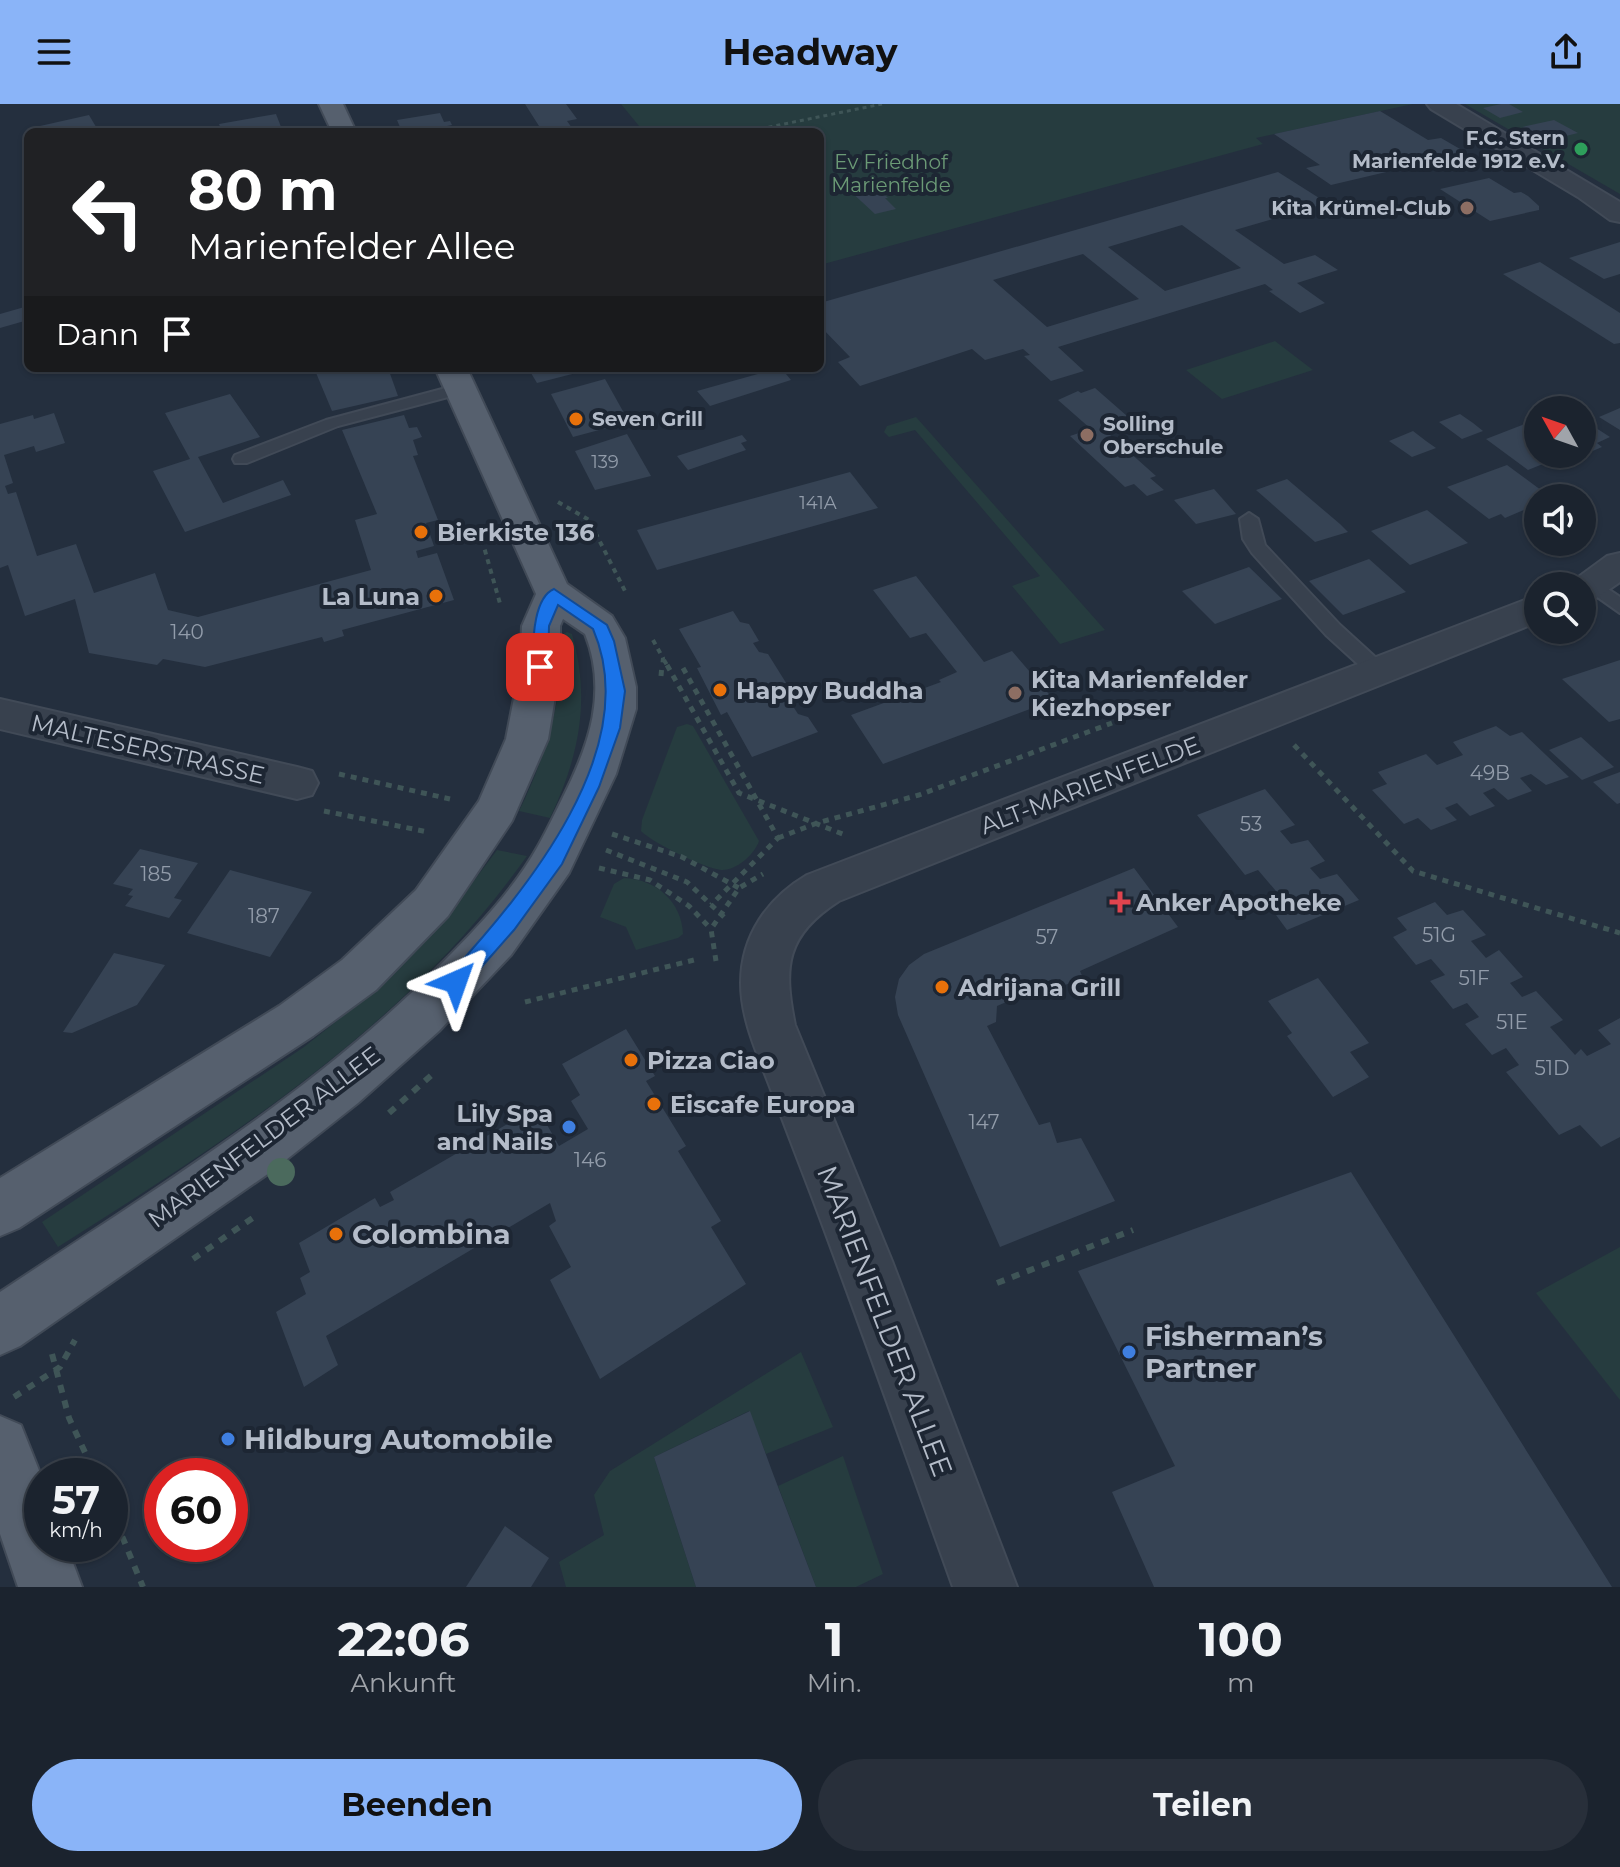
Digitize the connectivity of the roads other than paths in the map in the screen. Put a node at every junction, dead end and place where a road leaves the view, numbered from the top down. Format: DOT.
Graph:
graph roads {
  1 [pos="331,104"];
  2 [pos="1439,104"];
  3 [pos="342,128"];
  4 [pos="1620,214"];
  5 [pos="456,379"];
  6 [pos="241,459"];
  7 [pos="1249,519"];
  8 [pos="554,595"];
  9 [pos="1524,614"];
  10 [pos="1378,671"];
  11 [pos="0,714"];
  12 [pos="297,783"];
  13 [pos="774,937"];
  14 [pos="0,1209"];
  15 [pos="0,1326"];
  16 [pos="6,1423"];
  17 [pos="50,1587"];
  18 [pos="985,1587"];
  1 -- 3 [label="main road"];
  2 -- 4 [label="street"];
  5 -- 6 [label="lane"];
  5 -- 8 [label="main road"];
  7 -- 10 [label="lane"];
  8 -- 14 [label="main road"];
  8 -- 15 [label="main road, MARIENFELDER ALLEE"];
  9 -- 10 [label="street, ALT-MARIENFELDE"];
  10 -- 13 [label="street, ALT-MARIENFELDE"];
  11 -- 12 [label="street, MALTESERSTRASSE"];
  13 -- 18 [label="street, MARIENFELDER ALLEE"];
  16 -- 17 [label="main road"];
}
